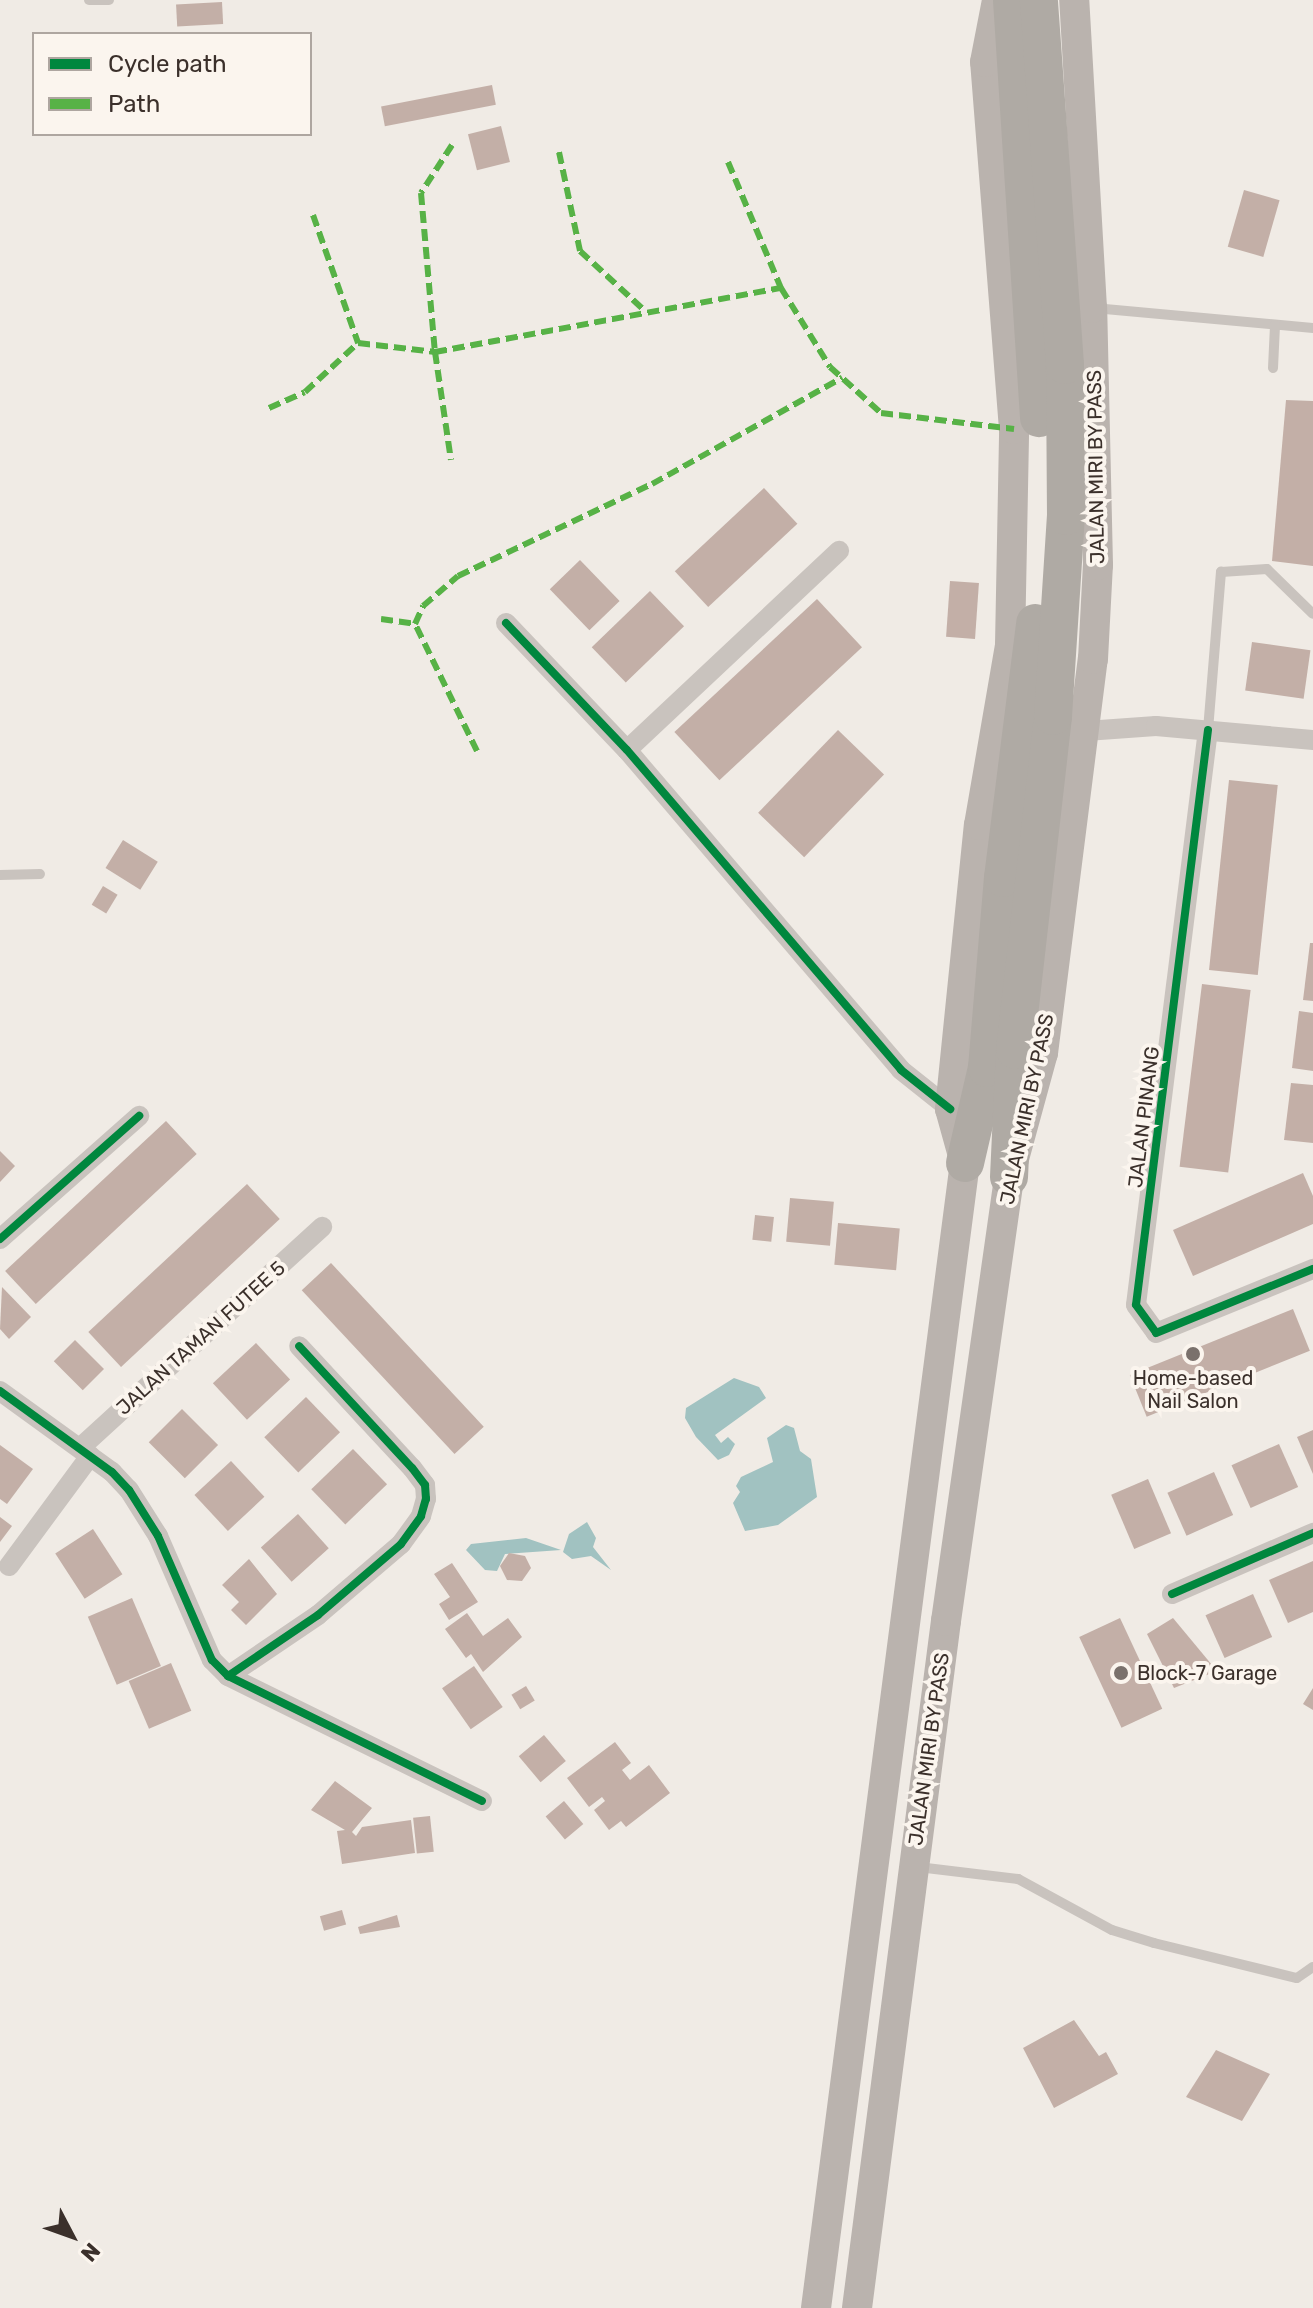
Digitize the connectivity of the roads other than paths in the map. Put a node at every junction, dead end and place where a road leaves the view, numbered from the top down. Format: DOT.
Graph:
graph roads {
  1 [pos="89,0"];
  2 [pos="109,0"];
  3 [pos="977,0"];
  4 [pos="997,0"];
  5 [pos="1012,0"];
  6 [pos="1039,0"];
  7 [pos="1074,0"];
  8 [pos="985,62"];
  9 [pos="1092,308"];
  10 [pos="1275,325"];
  11 [pos="1313,328"];
  12 [pos="1273,368"];
  13 [pos="839,551"];
  14 [pos="1313,614"];
  15 [pos="506,623"];
  16 [pos="1208,730"];
  17 [pos="1086,731"];
  18 [pos="1313,740"];
  19 [pos="627,750"];
  20 [pos="40,874"];
  21 [pos="0,875"];
  22 [pos="950,1109"];
  23 [pos="139,1116"];
  24 [pos="965,1163"];
  25 [pos="1009,1177"];
  26 [pos="322,1227"];
  27 [pos="0,1239"];
  28 [pos="1313,1269"];
  29 [pos="299,1346"];
  30 [pos="0,1391"];
  31 [pos="85,1452"];
  32 [pos="1313,1533"];
  33 [pos="9,1566"];
  34 [pos="1172,1594"];
  35 [pos="228,1676"];
  36 [pos="482,1801"];
  37 [pos="913,1866"];
  38 [pos="1313,1967"];
  39 [pos="816,2308"];
  40 [pos="857,2308"];
  1 -- 2 [label="lane"];
  3 -- 8 [label="main road"];
  4 -- 8 [label="main road"];
  5 -- 24 [label="highway"];
  6 -- 25 [label="highway"];
  7 -- 9 [label="main road, JALAN MIRI BY PASS"];
  8 -- 22 [label="main road"];
  9 -- 10 [label="lane"];
  9 -- 17 [label="main road, JALAN MIRI BY PASS"];
  10 -- 11 [label="lane"];
  10 -- 12 [label="lane"];
  13 -- 19 [label="street"];
  14 -- 16 [label="lane"];
  15 -- 19 [label="street"];
  16 -- 17 [label="street"];
  16 -- 18 [label="street"];
  16 -- 28 [label="street, JALAN PINANG"];
  17 -- 25 [label="main road, JALAN MIRI BY PASS"];
  19 -- 22 [label="street"];
  20 -- 21 [label="lane"];
  22 -- 24 [label="main road"];
  23 -- 27 [label="street"];
  24 -- 39 [label="main road"];
  25 -- 37 [label="main road, JALAN MIRI BY PASS"];
  26 -- 31 [label="street, JALAN TAMAN FUTEE 5"];
  29 -- 35 [label="street"];
  30 -- 31 [label="street"];
  31 -- 33 [label="street, JALAN TAMAN FUTEE 5"];
  31 -- 35 [label="street"];
  32 -- 34 [label="street"];
  35 -- 36 [label="street"];
  37 -- 38 [label="lane"];
  37 -- 40 [label="main road, JALAN MIRI BY PASS"];
}
